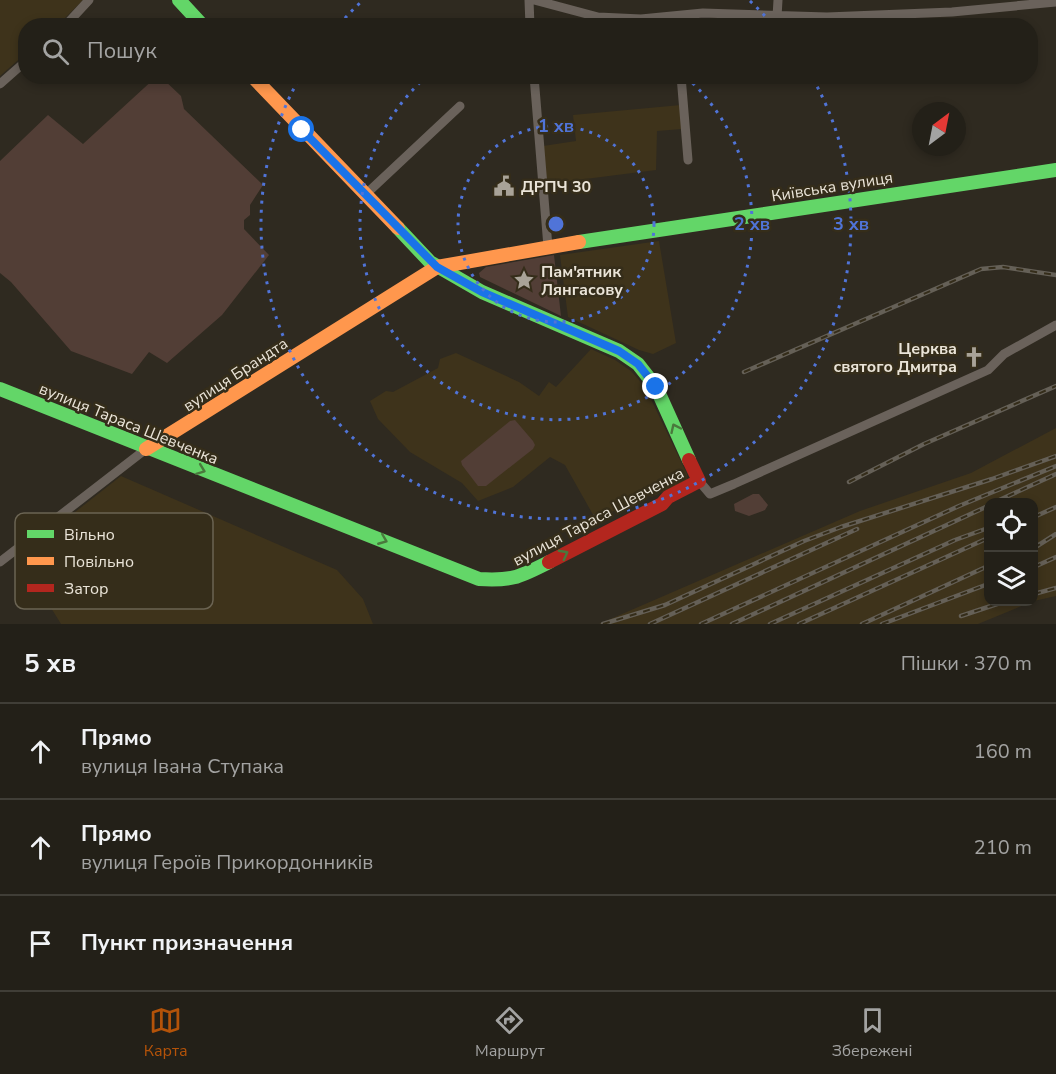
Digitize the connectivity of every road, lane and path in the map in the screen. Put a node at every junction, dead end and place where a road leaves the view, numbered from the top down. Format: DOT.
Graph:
graph roads {
  1 [pos="89,0"];
  2 [pos="179,0"];
  3 [pos="529,0"];
  4 [pos="534,0"];
  5 [pos="778,0"];
  6 [pos="1056,2"];
  7 [pos="777,17"];
  8 [pos="72,18"];
  9 [pos="196,18"];
  10 [pos="530,18"];
  11 [pos="620,18"];
  12 [pos="686,18"];
  13 [pos="18,68"];
  14 [pos="0,84"];
  15 [pos="260,84"];
  16 [pos="535,84"];
  17 [pos="682,84"];
  18 [pos="460,106"];
  19 [pos="688,160"];
  20 [pos="1056,170"];
  21 [pos="365,195"];
  22 [pos="548,247"];
  23 [pos="437,267"];
  24 [pos="1056,325"];
  25 [pos="0,389"];
  26 [pos="146,449"];
  27 [pos="699,482"];
  28 [pos="63,513"];
  29 [pos="15,550"];
  30 [pos="0,562"];
  1 -- 8 [label="street"];
  2 -- 9 [label="street"];
  3 -- 10 [label="street"];
  4 -- 11 [label="street"];
  5 -- 7 [label="street"];
  6 -- 7 [label="street"];
  7 -- 12 [label="street"];
  13 -- 14 [label="street"];
  15 -- 21 [label="street"];
  16 -- 22 [label="street"];
  17 -- 19 [label="street"];
  18 -- 21 [label="street"];
  20 -- 22 [label="street, Київська вулиця"];
  21 -- 23 [label="street"];
  22 -- 23 [label="street, Київська вулиця"];
  23 -- 26 [label="street, вулиця Брандта"];
  27 -- 23 [label="street, one-way"];
  24 -- 27 [label="street, вулиця Тараса Шевченка"];
  25 -- 26 [label="street, вулиця Тараса Шевченка"];
  26 -- 27 [label="street, вулиця Тараса Шевченка, one-way"];
  26 -- 28 [label="street, вулиця Брандта"];
  29 -- 30 [label="street, вулиця Брандта"];
}
